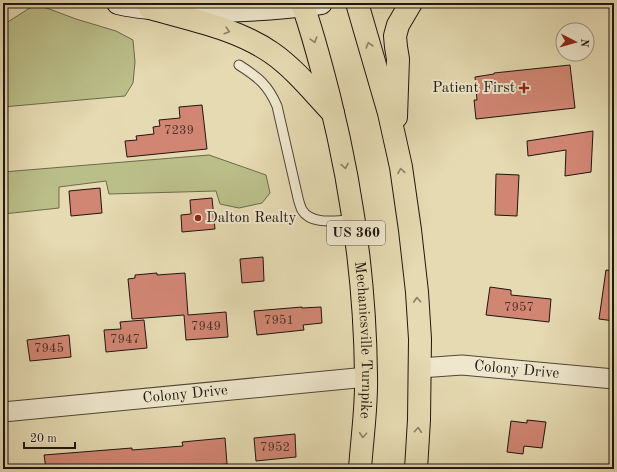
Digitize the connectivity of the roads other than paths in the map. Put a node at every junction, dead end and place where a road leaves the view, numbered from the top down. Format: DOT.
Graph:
graph roads {
  1 [pos="118,3"];
  2 [pos="357,3"];
  3 [pos="411,3"];
  4 [pos="308,4"];
  5 [pos="150,8"];
  6 [pos="239,65"];
  7 [pos="333,113"];
  8 [pos="396,144"];
  9 [pos="355,220"];
  10 [pos="420,368"];
  11 [pos="366,377"];
  12 [pos="614,379"];
  13 [pos="3,412"];
  14 [pos="360,469"];
  15 [pos="416,469"];
  1 -- 5 [label="main road"];
  8 -- 2 [label="highway, one-way"];
  3 -- 8 [label="highway"];
  4 -- 5 [label="main road"];
  4 -- 7 [label="highway, Mechanicsville Turnpike / US 360, one-way"];
  5 -- 7 [label="highway, one-way"];
  6 -- 9 [label="lane"];
  7 -- 9 [label="highway, Mechanicsville Turnpike / US 360, one-way"];
  10 -- 8 [label="highway, one-way"];
  9 -- 11 [label="highway, Mechanicsville Turnpike / US 360"];
  10 -- 12 [label="street, Colony Drive"];
  15 -- 10 [label="highway, one-way"];
  11 -- 13 [label="street, Colony Drive"];
  11 -- 14 [label="highway, Mechanicsville Turnpike / US 360, one-way"];
}
